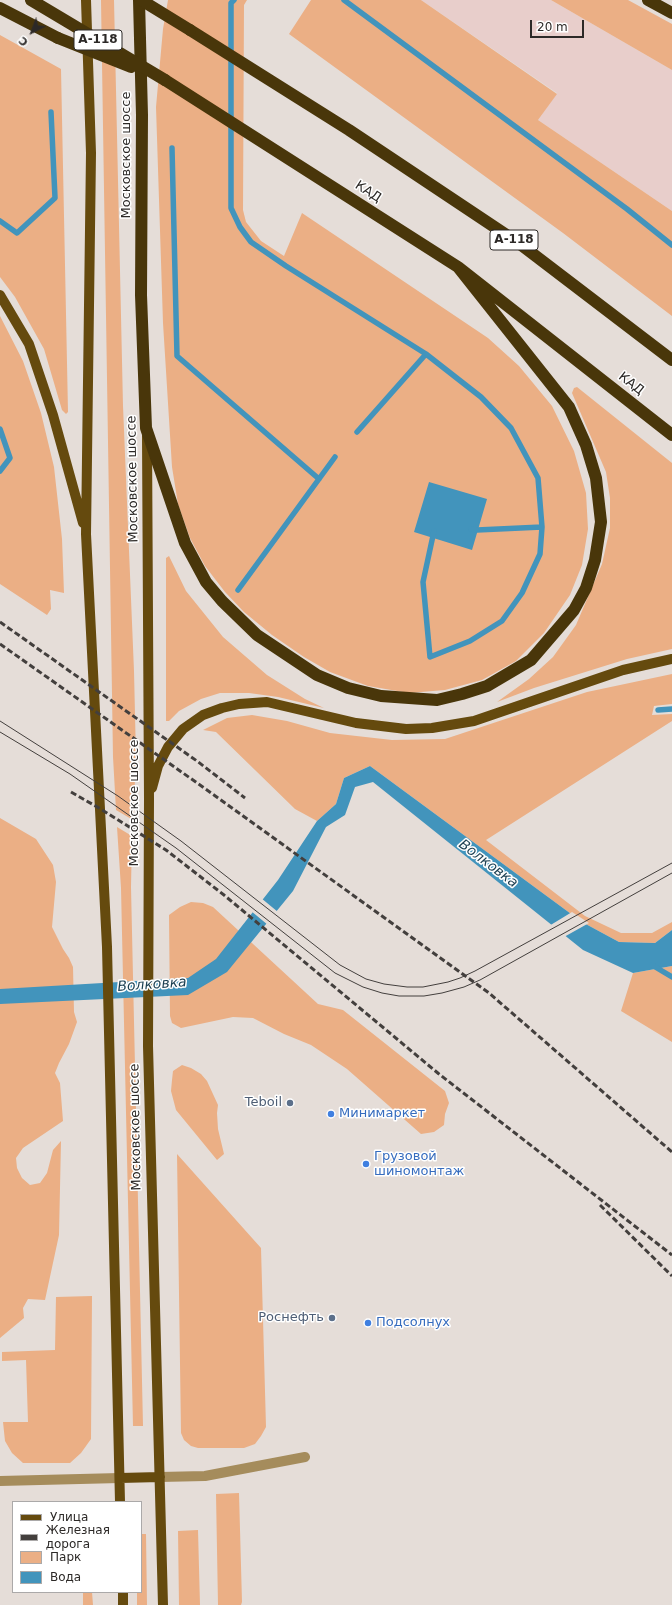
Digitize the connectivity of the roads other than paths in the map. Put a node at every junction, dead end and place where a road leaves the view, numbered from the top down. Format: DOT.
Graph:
graph roads {
  1 [pos="31,0"];
  2 [pos="86,0"];
  3 [pos="140,0"];
  4 [pos="153,0"];
  5 [pos="648,0"];
  6 [pos="0,8"];
  7 [pos="672,13"];
  8 [pos="140,28"];
  9 [pos="165,80"];
  10 [pos="458,267"];
  11 [pos="0,296"];
  12 [pos="672,360"];
  13 [pos="146,428"];
  14 [pos="672,435"];
  15 [pos="86,534"];
  16 [pos="672,659"];
  17 [pos="149,799"];
  18 [pos="305,1457"];
  19 [pos="120,1478"];
  20 [pos="160,1478"];
  21 [pos="0,1481"];
  22 [pos="120,1501"];
  23 [pos="123,1593"];
  24 [pos="123,1605"];
  25 [pos="163,1605"];
  1 -- 9 [label="highway, КАД / А-118, bridge"];
  2 -- 15 [label="main road, Московское шоссе"];
  3 -- 8 [label="highway, Московское шоссе"];
  3 -- 12 [label="highway, А-118, bridge"];
  4 -- 8 [label="highway"];
  5 -- 7 [label="highway"];
  6 -- 9 [label="highway, bridge"];
  8 -- 13 [label="highway, Московское шоссе"];
  9 -- 10 [label="highway, КАД / А-118"];
  10 -- 13 [label="highway"];
  10 -- 14 [label="highway, КАД / А-118"];
  11 -- 15 [label="main road"];
  13 -- 17 [label="main road, Московское шоссе"];
  15 -- 19 [label="main road, Московское шоссе"];
  16 -- 17 [label="main road"];
  17 -- 20 [label="main road, Московское шоссе"];
  18 -- 20 [label="street"];
  19 -- 20 [label="main road"];
  19 -- 21 [label="street"];
  19 -- 22 [label="main road, Московское шоссе"];
  20 -- 25 [label="main road, Московское шоссе"];
  23 -- 24 [label="main road"];
}
